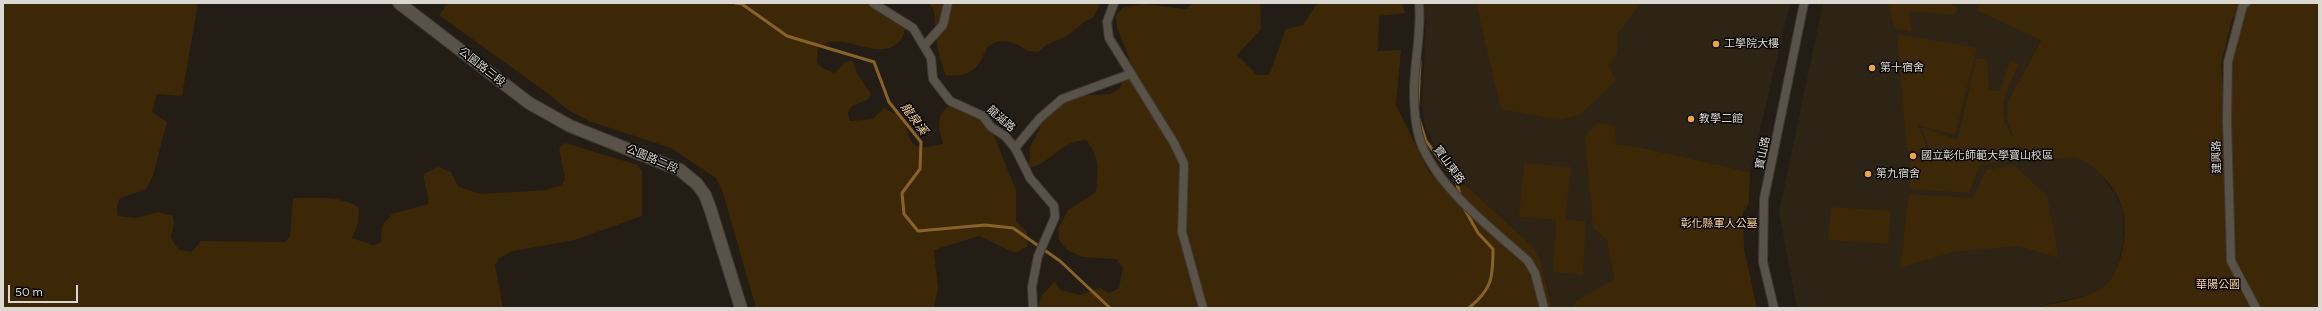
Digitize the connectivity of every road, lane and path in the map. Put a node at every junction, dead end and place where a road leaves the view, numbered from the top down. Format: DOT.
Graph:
graph roads {
  1 [pos="399,3"];
  2 [pos="873,3"];
  3 [pos="948,3"];
  4 [pos="1114,3"];
  5 [pos="1419,3"];
  6 [pos="1804,3"];
  7 [pos="2243,4"];
  8 [pos="924,46"];
  9 [pos="1130,74"];
  10 [pos="570,126"];
  11 [pos="1015,148"];
  12 [pos="741,308"];
  13 [pos="1033,308"];
  14 [pos="1203,308"];
  15 [pos="1544,308"];
  16 [pos="1774,308"];
  17 [pos="2256,308"];
  1 -- 10 [label="main road, 公園路三段"];
  2 -- 8 [label="street, 龍涎路"];
  3 -- 8 [label="street"];
  4 -- 9 [label="street"];
  5 -- 15 [label="street, 寶山東路"];
  6 -- 16 [label="street, 寶山路"];
  7 -- 17 [label="street, 建興路"];
  8 -- 11 [label="street, 龍涎路"];
  9 -- 11 [label="street"];
  9 -- 14 [label="street"];
  10 -- 12 [label="main road, 公園路二段"];
  11 -- 13 [label="street, 龍涎路"];
}
